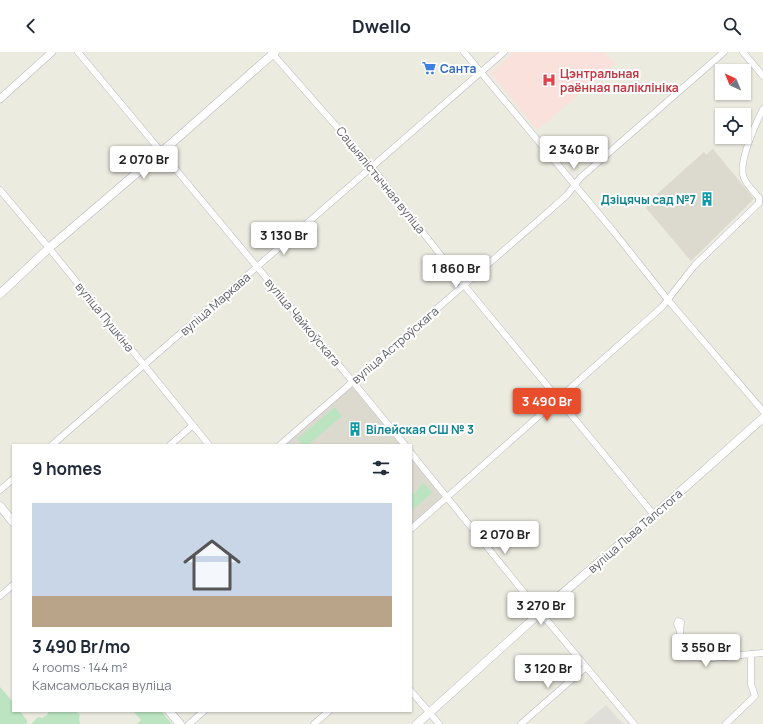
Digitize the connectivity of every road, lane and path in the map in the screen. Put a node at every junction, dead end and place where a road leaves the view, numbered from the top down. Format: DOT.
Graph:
graph roads {
  1 [pos="52,52"];
  2 [pos="78,52"];
  3 [pos="464,52"];
  4 [pos="504,52"];
  5 [pos="724,52"];
  6 [pos="742,52"];
  7 [pos="273,53"];
  8 [pos="480,73"];
  9 [pos="763,76"];
  10 [pos="0,99"];
  11 [pos="763,109"];
  12 [pos="161,152"];
  13 [pos="372,167"];
  14 [pos="575,186"];
  15 [pos="0,190"];
  16 [pos="49,248"];
  17 [pos="257,267"];
  18 [pos="464,285"];
  19 [pos="0,294"];
  20 [pos="668,300"];
  21 [pos="144,366"];
  22 [pos="354,382"];
  23 [pos="559,399"];
  24 [pos="763,411"];
  25 [pos="763,418"];
  26 [pos="192,426"];
  27 [pos="53,444"];
  28 [pos="171,444"];
  29 [pos="208,444"];
  30 [pos="281,444"];
  31 [pos="404,444"];
  32 [pos="412,454"];
  33 [pos="12,480"];
  34 [pos="0,490"];
  35 [pos="447,497"];
  36 [pos="0,506"];
  37 [pos="654,515"];
  38 [pos="12,521"];
  39 [pos="412,528"];
  40 [pos="12,586"];
  41 [pos="0,596"];
  42 [pos="541,612"];
  43 [pos="680,631"];
  44 [pos="763,653"];
  45 [pos="750,654"];
  46 [pos="586,667"];
  47 [pos="412,692"];
  48 [pos="170,712"];
  49 [pos="203,712"];
  50 [pos="329,712"];
  51 [pos="430,713"];
  52 [pos="180,724"];
  53 [pos="189,724"];
  54 [pos="314,724"];
  55 [pos="417,724"];
  56 [pos="439,724"];
  57 [pos="521,724"];
  58 [pos="634,724"];
  59 [pos="726,724"];
  1 -- 10 [label="street"];
  2 -- 12 [label="street, вуліца Чайкоўскага"];
  3 -- 8 [label="street"];
  4 -- 8 [label="street, вуліца Маркава"];
  5 -- 14 [label="street, вуліца Астроўскага"];
  6 -- 9 [label="street"];
  7 -- 12 [label="main road"];
  7 -- 13 [label="street, Сацыялістычная вуліца"];
  8 -- 13 [label="street, вуліца Маркава"];
  8 -- 14 [label="street"];
  11 -- 20 [label="street"];
  12 -- 16 [label="main road"];
  12 -- 17 [label="street, вуліца Чайкоўскага"];
  13 -- 17 [label="street, вуліца Маркава"];
  13 -- 18 [label="street, Сацыялістычная вуліца"];
  14 -- 18 [label="street, вуліца Астроўскага"];
  14 -- 20 [label="street"];
  15 -- 16 [label="street, вуліца Пушкіна"];
  16 -- 19 [label="main road"];
  16 -- 21 [label="street, вуліца Пушкіна"];
  17 -- 21 [label="street, вуліца Маркава"];
  17 -- 22 [label="street, вуліца Чайкоўскага"];
  18 -- 22 [label="street, вуліца Астроўскага"];
  18 -- 23 [label="street, Сацыялістычная вуліца"];
  20 -- 23 [label="street"];
  20 -- 24 [label="street"];
  21 -- 26 [label="street, вуліца Пушкіна"];
  21 -- 27 [label="street, вуліца Маркава"];
  22 -- 30 [label="street, вуліца Астроўскага"];
  22 -- 31 [label="street, вуліца Чайкоўскага"];
  23 -- 35 [label="street"];
  23 -- 37 [label="street, Сацыялістычная вуліца"];
  25 -- 37 [label="main road, вуліца Льва Талстога"];
  26 -- 28 [label="street"];
  26 -- 29 [label="street, вуліца Пушкіна"];
  32 -- 35 [label="street"];
  33 -- 34 [label="street"];
  35 -- 39 [label="street"];
  35 -- 42 [label="street"];
  36 -- 38 [label="main road"];
  37 -- 42 [label="main road, вуліца Льва Талстога"];
  40 -- 41 [label="street"];
  42 -- 46 [label="street"];
  42 -- 51 [label="main road, вуліца Льва Талстога"];
  43 -- 45 [label="street"];
  44 -- 45 [label="street"];
  45 -- 59 [label="street"];
  46 -- 57 [label="street"];
  46 -- 58 [label="street"];
  47 -- 51 [label="street"];
  48 -- 52 [label="main road"];
  49 -- 53 [label="street"];
  50 -- 54 [label="street"];
  51 -- 55 [label="main road, вуліца Льва Талстога"];
  51 -- 56 [label="street"];
}
